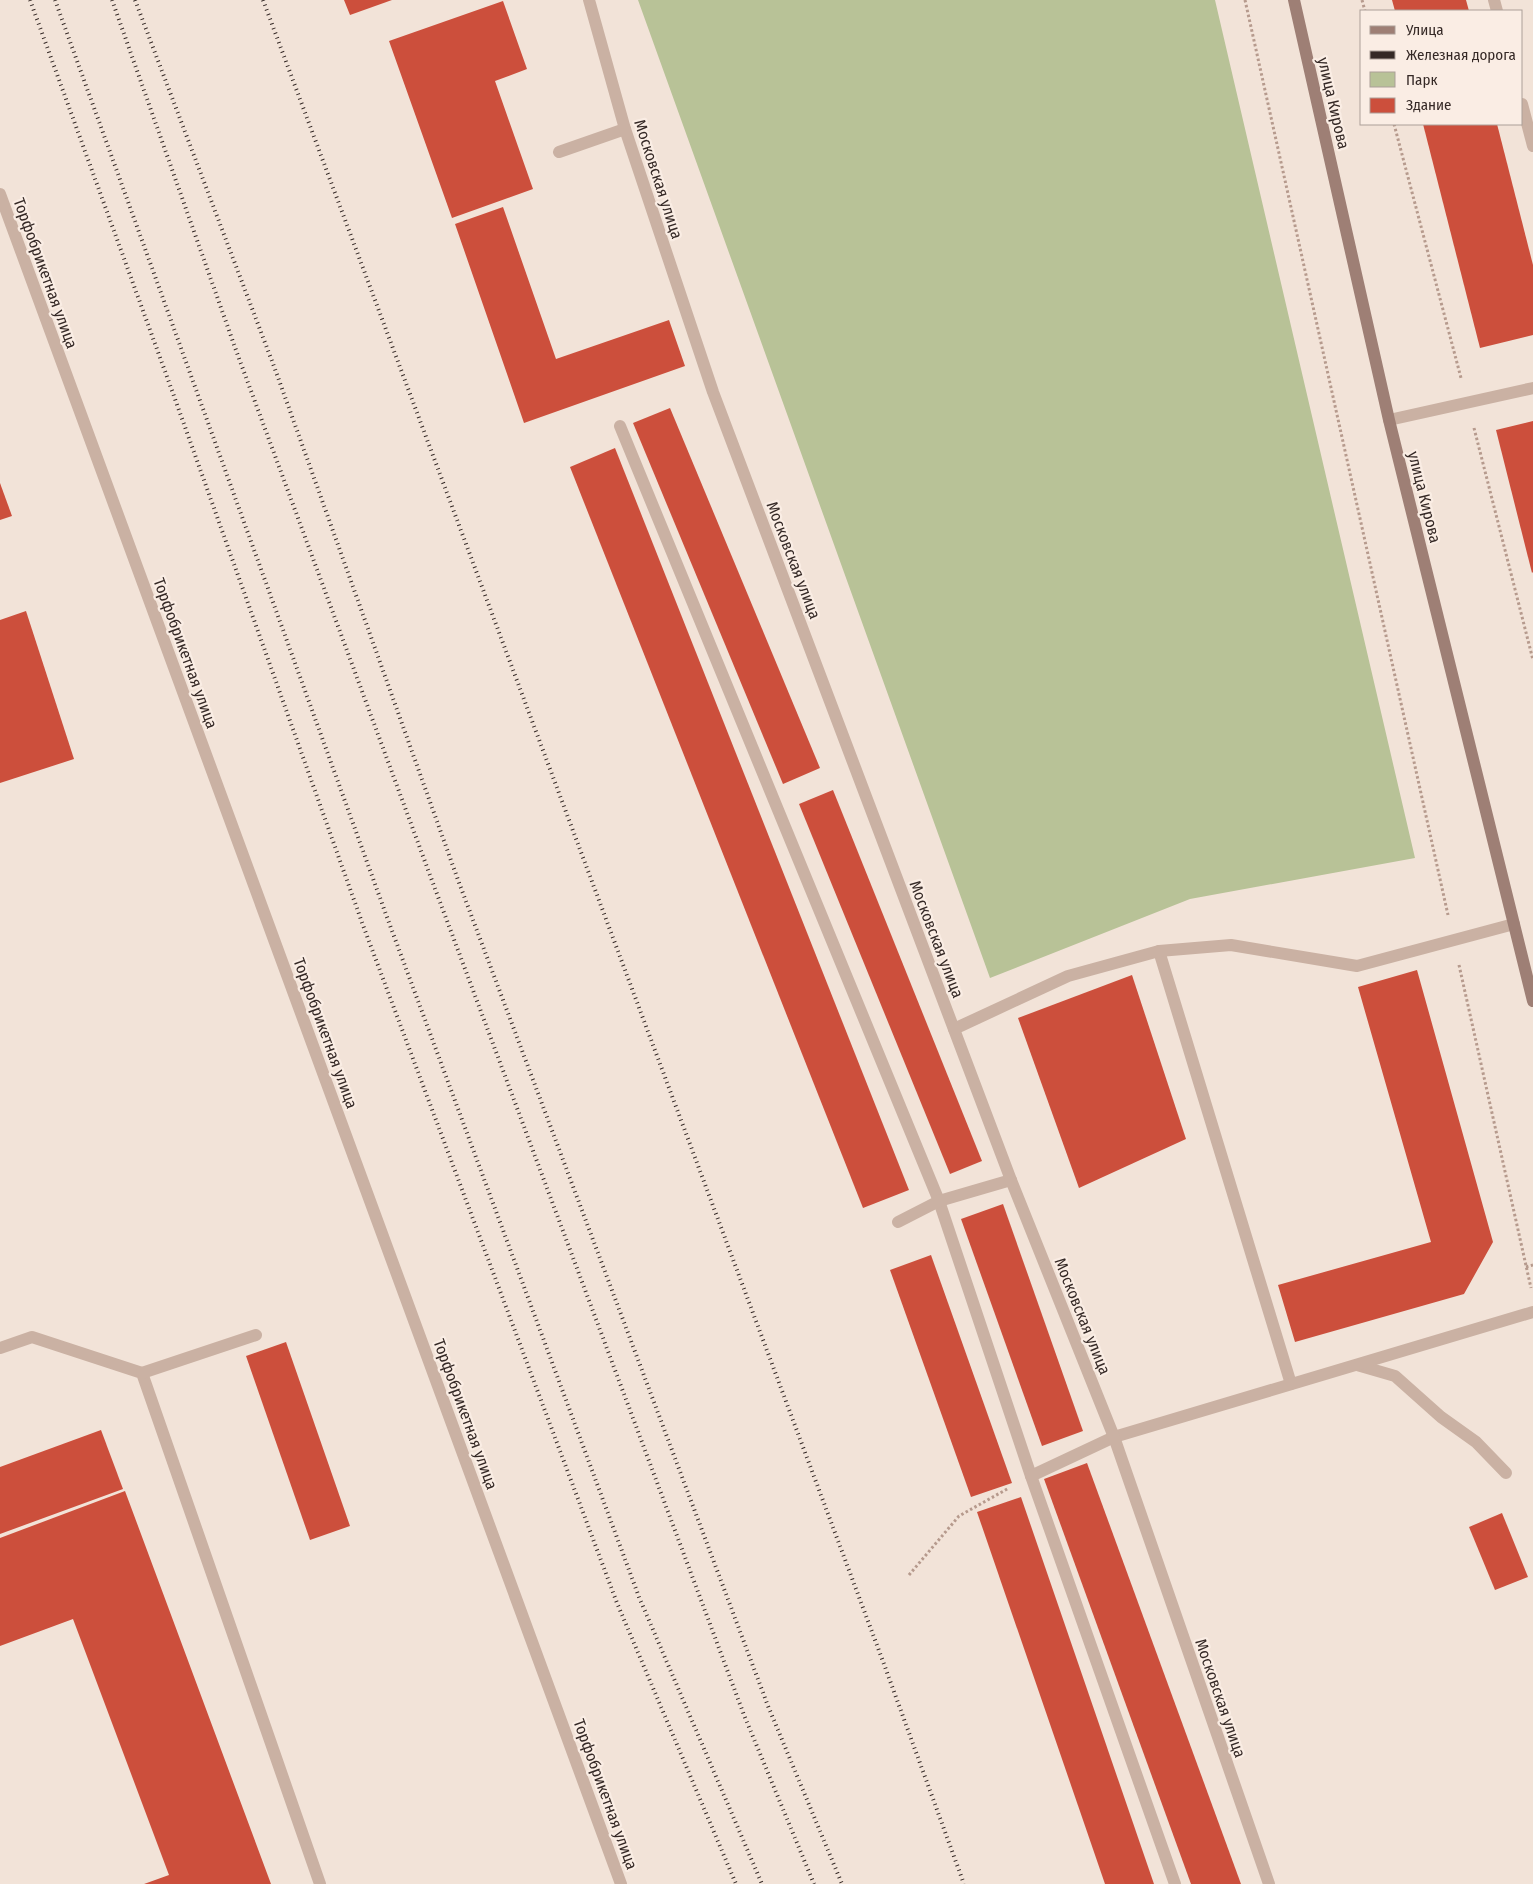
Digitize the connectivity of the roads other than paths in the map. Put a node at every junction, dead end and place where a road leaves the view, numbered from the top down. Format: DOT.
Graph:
graph roads {
  1 [pos="590,0"];
  2 [pos="1294,0"];
  3 [pos="1523,108"];
  4 [pos="625,129"];
  5 [pos="1533,146"];
  6 [pos="559,152"];
  7 [pos="0,194"];
  8 [pos="1533,388"];
  9 [pos="1389,420"];
  10 [pos="620,426"];
  11 [pos="1514,924"];
  12 [pos="1159,951"];
  13 [pos="1533,1000"];
  14 [pos="954,1029"];
  15 [pos="1011,1180"];
  16 [pos="939,1200"];
  17 [pos="898,1222"];
  18 [pos="1533,1312"];
  19 [pos="256,1335"];
  20 [pos="0,1348"];
  21 [pos="1354,1365"];
  22 [pos="142,1374"];
  23 [pos="1291,1384"];
  24 [pos="1114,1437"];
  25 [pos="1506,1473"];
  26 [pos="1031,1476"];
  27 [pos="320,1884"];
  28 [pos="621,1884"];
  29 [pos="1174,1884"];
  30 [pos="1269,1884"];
  1 -- 4 [label="street, Московская улица"];
  2 -- 9 [label="street, улица Кирова"];
  3 -- 5 [label="street"];
  4 -- 6 [label="street"];
  4 -- 14 [label="street, Московская улица"];
  7 -- 28 [label="street, Торфобрикетная улица"];
  8 -- 9 [label="street"];
  9 -- 11 [label="street, улица Кирова"];
  10 -- 16 [label="street"];
  11 -- 12 [label="street"];
  11 -- 13 [label="street, улица Кирова"];
  12 -- 14 [label="street"];
  12 -- 23 [label="street"];
  14 -- 15 [label="street, Московская улица"];
  15 -- 16 [label="street"];
  15 -- 24 [label="street, Московская улица"];
  16 -- 17 [label="street"];
  16 -- 26 [label="street"];
  18 -- 21 [label="street"];
  19 -- 22 [label="street"];
  20 -- 22 [label="street"];
  21 -- 23 [label="street"];
  21 -- 25 [label="street"];
  22 -- 27 [label="street"];
  23 -- 24 [label="street"];
  24 -- 26 [label="street"];
  24 -- 30 [label="street, Московская улица"];
  26 -- 29 [label="street"];
}
